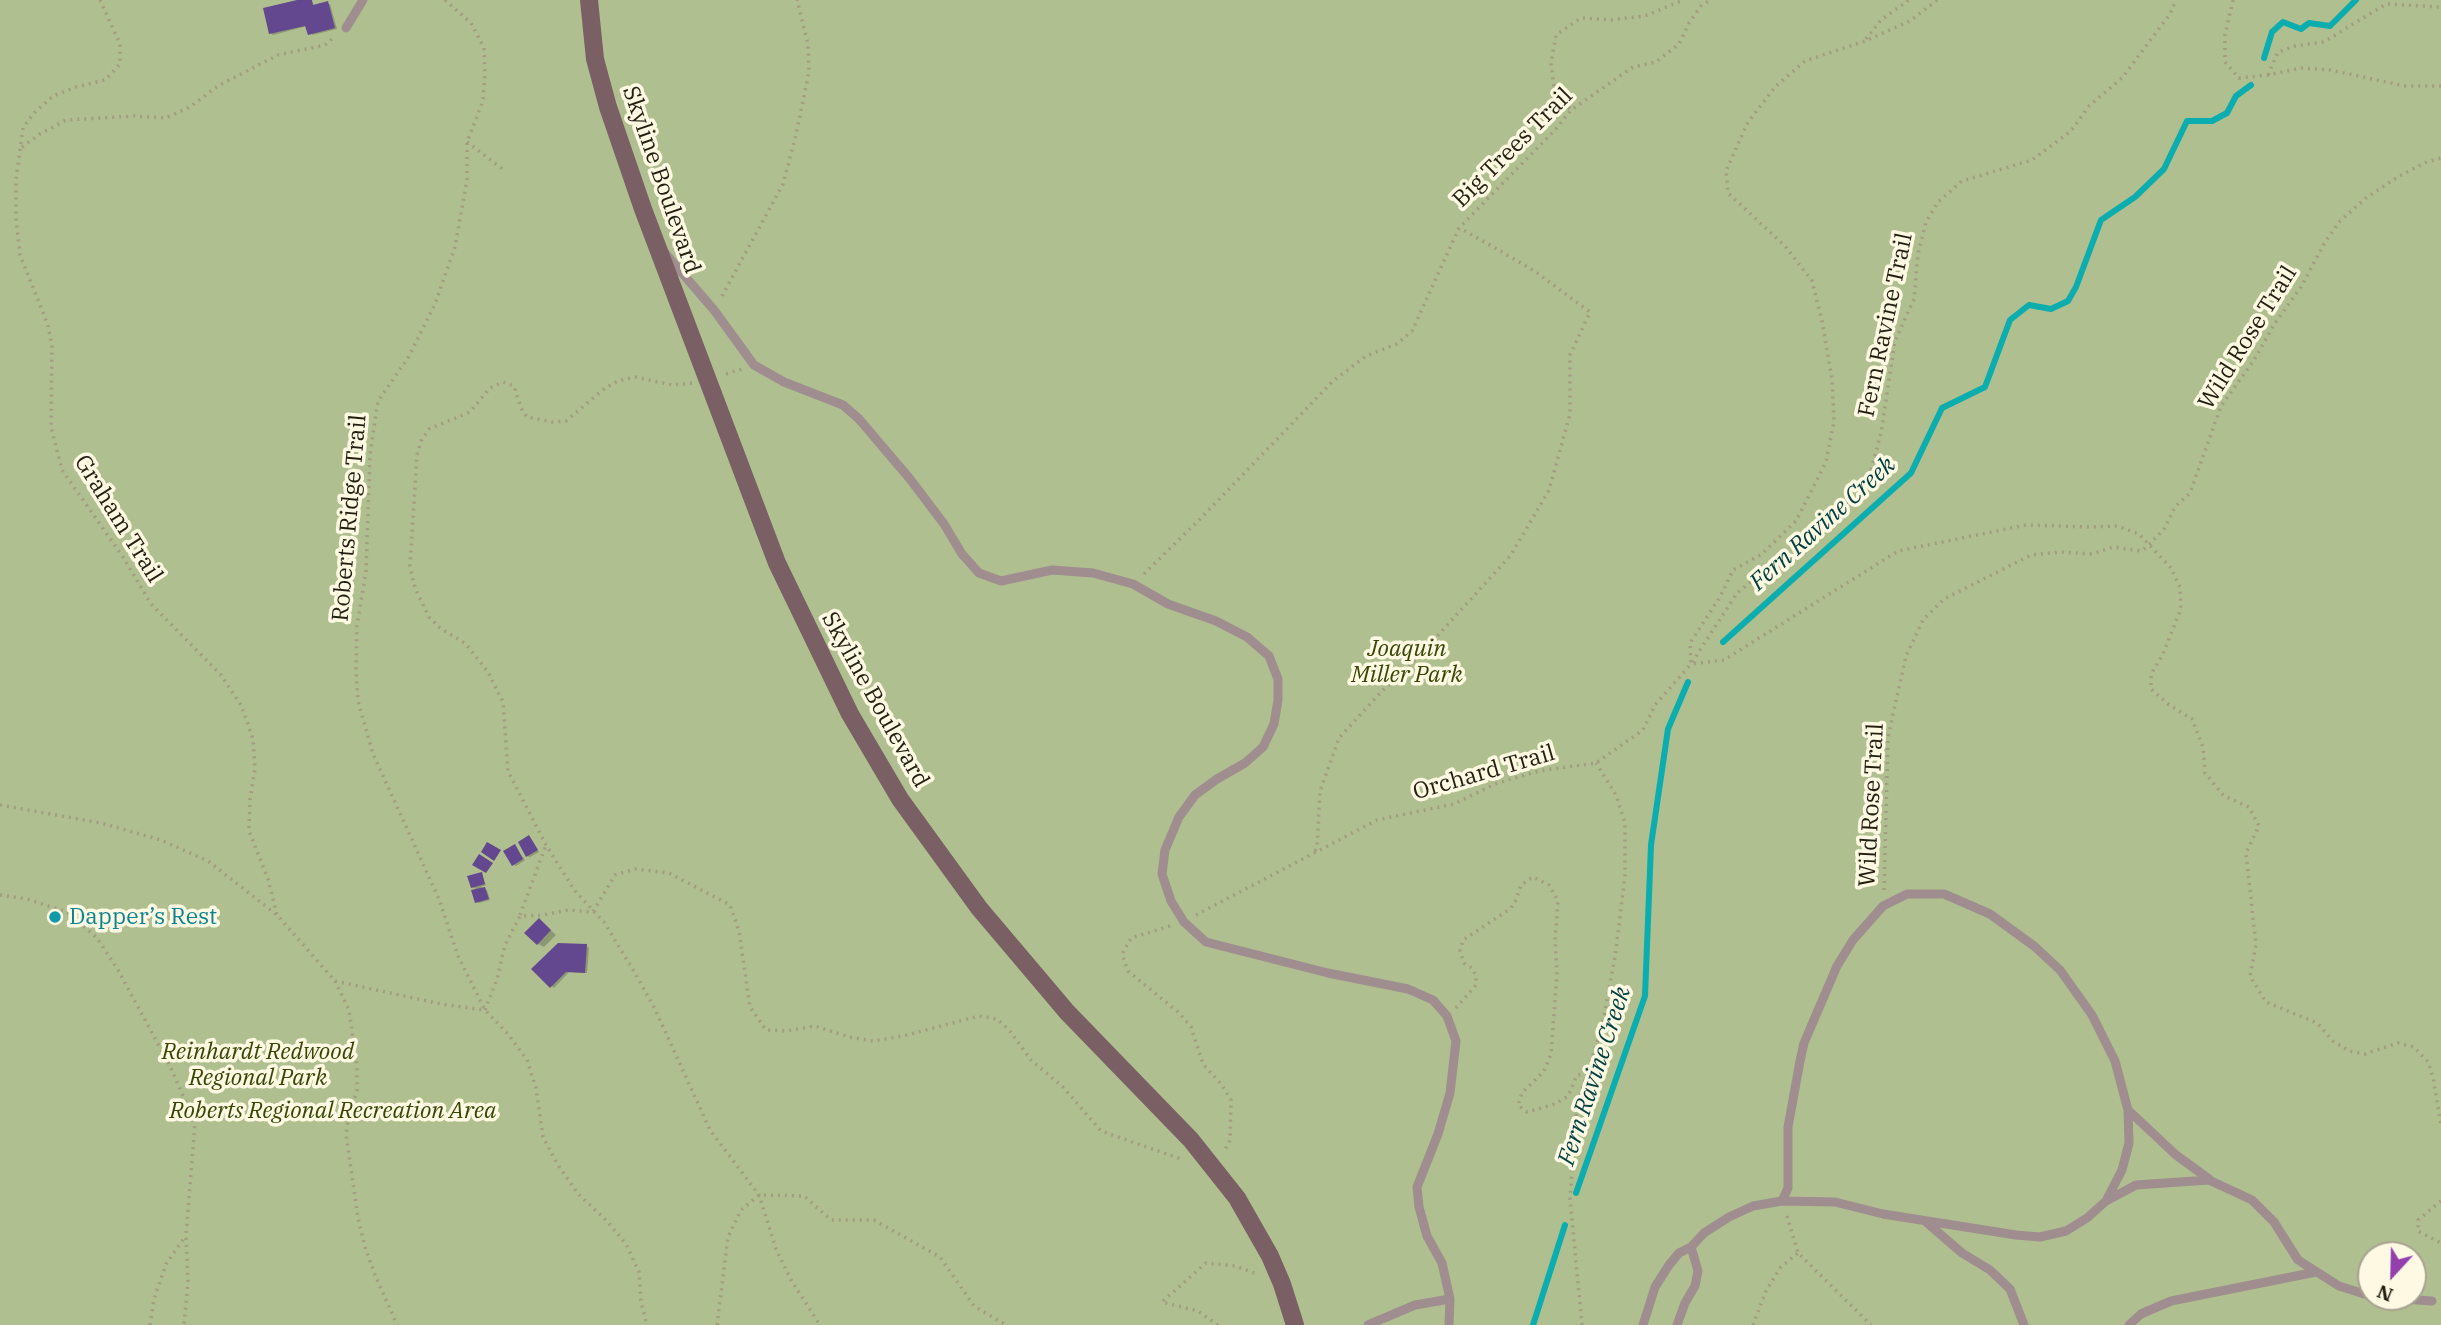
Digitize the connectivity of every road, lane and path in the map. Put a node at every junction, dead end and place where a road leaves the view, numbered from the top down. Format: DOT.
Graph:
graph roads {
  1 [pos="100,0"];
  2 [pos="363,0"];
  3 [pos="445,0"];
  4 [pos="589,0"];
  5 [pos="797,0"];
  6 [pos="1683,0"];
  7 [pos="1710,0"];
  8 [pos="1909,0"];
  9 [pos="1937,0"];
  10 [pos="2176,0"];
  11 [pos="2233,0"];
  12 [pos="2441,7"];
  13 [pos="346,28"];
  14 [pos="1865,41"];
  15 [pos="2268,75"];
  16 [pos="2441,86"];
  17 [pos="1571,110"];
  18 [pos="467,142"];
  19 [pos="22,147"];
  20 [pos="2441,158"];
  21 [pos="505,171"];
  22 [pos="1459,228"];
  23 [pos="656,243"];
  24 [pos="714,310"];
  25 [pos="754,365"];
  26 [pos="708,380"];
  27 [pos="2149,545"];
  28 [pos="1133,584"];
  29 [pos="1691,664"];
  30 [pos="1596,763"];
  31 [pos="0,805"];
  32 [pos="546,845"];
  33 [pos="1314,853"];
  34 [pos="0,895"];
  35 [pos="1884,906"];
  36 [pos="593,912"];
  37 [pos="277,915"];
  38 [pos="520,916"];
  39 [pos="1184,922"];
  40 [pos="335,981"];
  41 [pos="485,1010"];
  42 [pos="1447,1016"];
  43 [pos="1588,1073"];
  44 [pos="2128,1110"];
  45 [pos="2441,1125"];
  46 [pos="1216,1171"];
  47 [pos="2209,1180"];
  48 [pos="759,1195"];
  49 [pos="1782,1201"];
  50 [pos="2106,1201"];
  51 [pos="2441,1201"];
  52 [pos="1925,1221"];
  53 [pos="186,1236"];
  54 [pos="2441,1243"];
  55 [pos="1691,1247"];
  56 [pos="1798,1253"];
  57 [pos="2316,1272"];
  58 [pos="1282,1284"];
  59 [pos="2357,1291"];
  60 [pos="1450,1300"];
  61 [pos="2427,1301"];
  62 [pos="2432,1301"];
  63 [pos="150,1325"];
  64 [pos="184,1325"];
  65 [pos="397,1325"];
  66 [pos="647,1325"];
  67 [pos="717,1325"];
  68 [pos="820,1325"];
  69 [pos="1006,1325"];
  70 [pos="1218,1325"];
  71 [pos="1295,1325"];
  72 [pos="1367,1325"];
  73 [pos="1449,1325"];
  74 [pos="1582,1325"];
  75 [pos="1643,1325"];
  76 [pos="1677,1325"];
  77 [pos="1754,1325"];
  78 [pos="1871,1325"];
  79 [pos="2024,1325"];
  80 [pos="2129,1325"];
  1 -- 19 [label="path, Graham Trail"];
  2 -- 13 [label="lane"];
  3 -- 18 [label="path, Roberts Ridge Trail"];
  4 -- 23 [label="main road, Skyline Boulevard"];
  5 -- 24 [label="path"];
  6 -- 17 [label="path"];
  7 -- 17 [label="path, Big Trees Trail"];
  8 -- 14 [label="path"];
  9 -- 14 [label="path"];
  10 -- 29 [label="path, Fern Ravine Trail"];
  11 -- 15 [label="path"];
  12 -- 15 [label="path"];
  13 -- 19 [label="path"];
  14 -- 29 [label="path"];
  15 -- 16 [label="path"];
  17 -- 22 [label="path, Big Trees Trail"];
  18 -- 21 [label="path"];
  18 -- 41 [label="path, Roberts Ridge Trail"];
  19 -- 37 [label="path, Graham Trail"];
  20 -- 27 [label="path, Wild Rose Trail"];
  22 -- 28 [label="path, Big Trees Trail"];
  22 -- 33 [label="path"];
  23 -- 24 [label="lane"];
  23 -- 26 [label="main road, Skyline Boulevard"];
  24 -- 25 [label="lane"];
  25 -- 26 [label="path"];
  25 -- 28 [label="lane"];
  26 -- 32 [label="path"];
  26 -- 46 [label="main road, Skyline Boulevard"];
  27 -- 29 [label="path"];
  27 -- 35 [label="path, Wild Rose Trail"];
  27 -- 45 [label="path"];
  28 -- 39 [label="lane"];
  29 -- 30 [label="path, Orchard Trail"];
  30 -- 33 [label="path, Orchard Trail"];
  30 -- 43 [label="path"];
  31 -- 37 [label="path"];
  32 -- 36 [label="path"];
  32 -- 38 [label="path"];
  33 -- 39 [label="path, Orchard Trail"];
  34 -- 53 [label="path"];
  35 -- 44 [label="lane"];
  35 -- 49 [label="lane"];
  36 -- 38 [label="path"];
  36 -- 46 [label="path"];
  36 -- 48 [label="path"];
  37 -- 40 [label="path"];
  38 -- 41 [label="path"];
  39 -- 42 [label="lane"];
  39 -- 46 [label="path, Orchard Trail"];
  40 -- 41 [label="path"];
  40 -- 65 [label="path"];
  41 -- 66 [label="path, Roberts Ridge Trail"];
  42 -- 43 [label="path"];
  42 -- 60 [label="lane"];
  43 -- 74 [label="path"];
  44 -- 47 [label="lane"];
  44 -- 50 [label="lane"];
  46 -- 58 [label="main road, Skyline Boulevard"];
  47 -- 50 [label="lane"];
  47 -- 57 [label="lane"];
  48 -- 67 [label="path"];
  48 -- 68 [label="path"];
  48 -- 69 [label="path"];
  49 -- 52 [label="lane"];
  49 -- 55 [label="lane"];
  49 -- 56 [label="path"];
  50 -- 52 [label="lane"];
  51 -- 54 [label="path"];
  52 -- 79 [label="lane"];
  53 -- 63 [label="path"];
  53 -- 64 [label="path"];
  55 -- 75 [label="lane"];
  55 -- 76 [label="lane"];
  56 -- 77 [label="path"];
  56 -- 78 [label="path"];
  57 -- 59 [label="lane"];
  57 -- 80 [label="lane"];
  58 -- 70 [label="path"];
  58 -- 71 [label="main road, Skyline Boulevard"];
  60 -- 72 [label="lane"];
  60 -- 73 [label="lane"];
  61 -- 62 [label="lane"];
}
